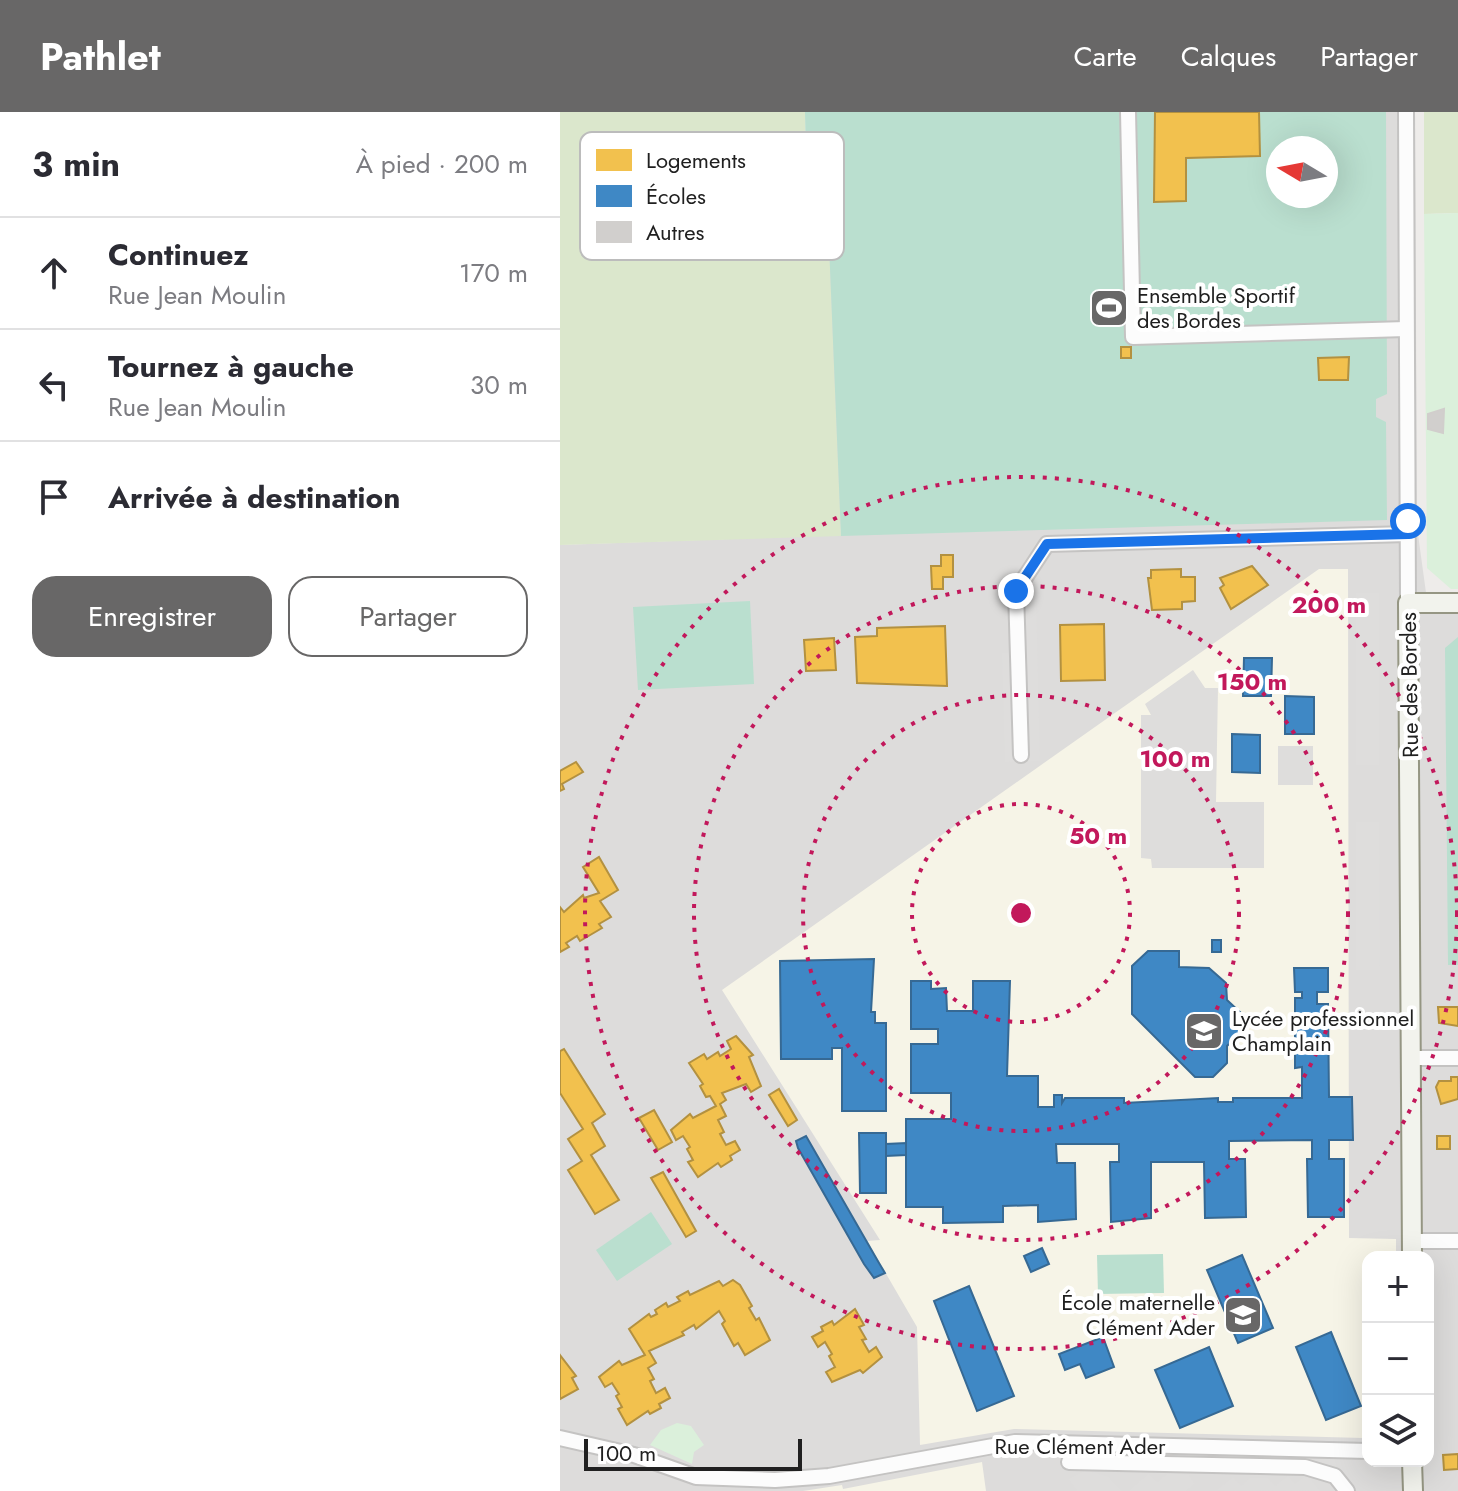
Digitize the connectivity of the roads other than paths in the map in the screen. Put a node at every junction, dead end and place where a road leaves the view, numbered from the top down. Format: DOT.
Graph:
graph roads {
  1 [pos="1128,112"];
  2 [pos="1406,112"];
  3 [pos="1406,329"];
  4 [pos="1408,534"];
  5 [pos="1408,603"];
  6 [pos="1458,603"];
  7 [pos="1021,755"];
  8 [pos="1411,1058"];
  9 [pos="1458,1058"];
  10 [pos="1458,1241"];
  11 [pos="1412,1249"];
  12 [pos="560,1438"];
  13 [pos="1362,1451"];
  14 [pos="1069,1462"];
  15 [pos="1412,1467"];
  16 [pos="1347,1491"];
  17 [pos="1413,1491"];
  1 -- 3 [label="street"];
  2 -- 3 [label="street, Rue des Bordes"];
  3 -- 4 [label="street, Rue des Bordes"];
  4 -- 5 [label="street, Rue des Bordes"];
  4 -- 7 [label="street"];
  5 -- 6 [label="street"];
  5 -- 8 [label="street, Rue des Bordes"];
  8 -- 9 [label="street"];
  8 -- 11 [label="street, Rue des Bordes"];
  10 -- 11 [label="street"];
  12 -- 13 [label="street, Rue Clément Ader"];
  14 -- 16 [label="street"];
  15 -- 17 [label="street"];
}
